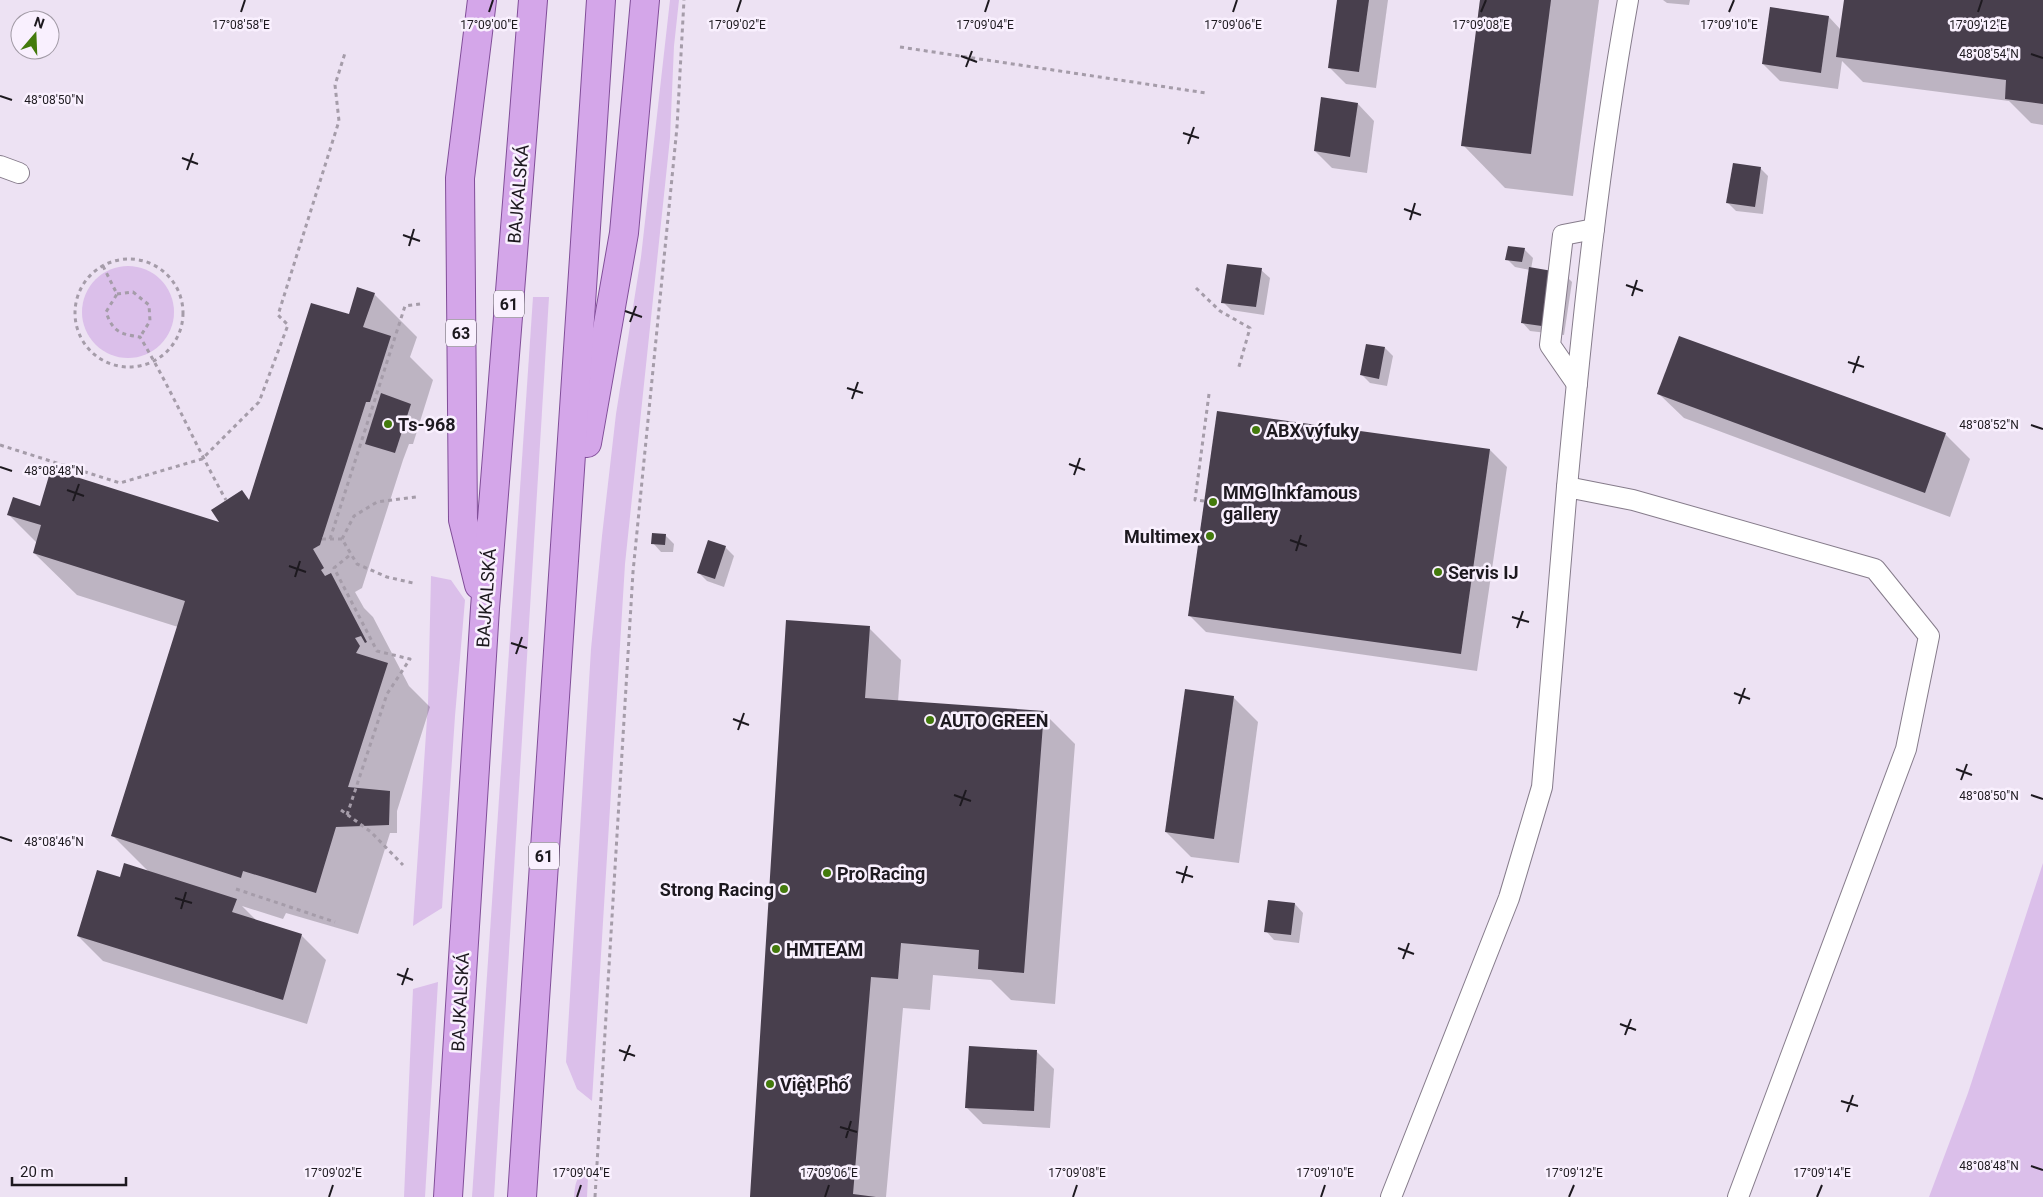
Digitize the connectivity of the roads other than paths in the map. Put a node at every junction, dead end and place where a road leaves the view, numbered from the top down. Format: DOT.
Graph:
graph roads {
  1 [pos="482,0"];
  2 [pos="533,0"];
  3 [pos="601,0"];
  4 [pos="645,0"];
  5 [pos="1628,0"];
  6 [pos="1594,229"];
  7 [pos="1577,384"];
  8 [pos="1567,487"];
  9 [pos="563,587"];
  10 [pos="485,608"];
  11 [pos="448,1197"];
  12 [pos="522,1197"];
  13 [pos="1391,1197"];
  14 [pos="1738,1197"];
  1 -- 10 [label="main road, 63"];
  2 -- 10 [label="main road, BAJKALSKÁ / 61"];
  3 -- 9 [label="main road, 61"];
  4 -- 9 [label="main road"];
  5 -- 6 [label="lane"];
  6 -- 7 [label="lane"];
  6 -- 7 [label="lane"];
  7 -- 8 [label="lane"];
  8 -- 13 [label="lane"];
  8 -- 14 [label="lane"];
  9 -- 12 [label="main road, 61"];
  10 -- 11 [label="main road, BAJKALSKÁ / 61"];
}
